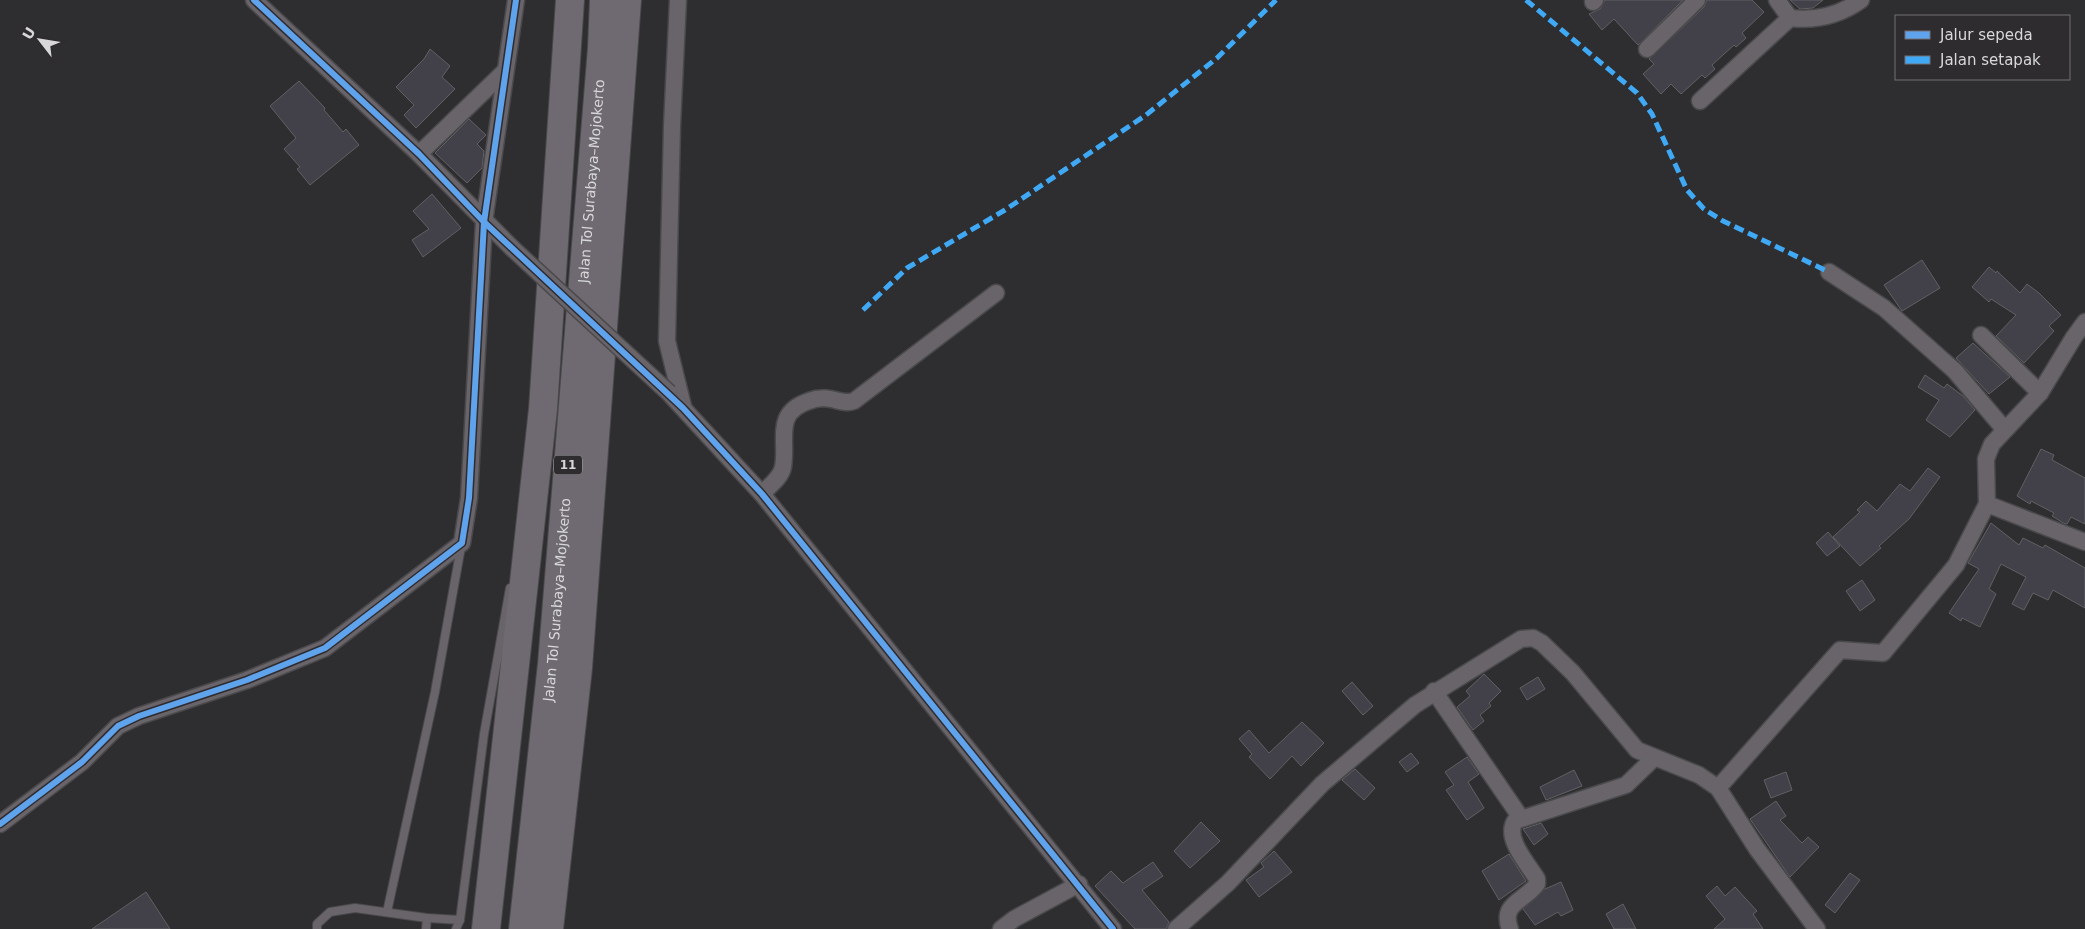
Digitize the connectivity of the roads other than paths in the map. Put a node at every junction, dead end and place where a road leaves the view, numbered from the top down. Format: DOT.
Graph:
graph roads {
  1 [pos="254,0"];
  2 [pos="570,0"];
  3 [pos="604,0"];
  4 [pos="628,0"];
  5 [pos="678,0"];
  6 [pos="1698,0"];
  7 [pos="1777,0"];
  8 [pos="1861,0"];
  9 [pos="515,1"];
  10 [pos="1790,18"];
  11 [pos="1647,48"];
  12 [pos="505,71"];
  13 [pos="1700,102"];
  14 [pos="419,154"];
  15 [pos="484,222"];
  16 [pos="1829,272"];
  17 [pos="996,293"];
  18 [pos="2085,322"];
  19 [pos="1981,335"];
  20 [pos="2040,393"];
  21 [pos="683,408"];
  22 [pos="542,409"];
  23 [pos="2005,430"];
  24 [pos="762,494"];
  25 [pos="1987,504"];
  26 [pos="521,527"];
  27 [pos="2085,542"];
  28 [pos="462,543"];
  29 [pos="512,576"];
  30 [pos="1434,692"];
  31 [pos="1654,758"];
  32 [pos="1718,788"];
  33 [pos="1521,818"];
  34 [pos="0,824"];
  35 [pos="1079,884"];
  36 [pos="387,912"];
  37 [pos="427,918"];
  38 [pos="460,920"];
  39 [pos="316,929"];
  40 [pos="426,929"];
  41 [pos="456,929"];
  42 [pos="486,929"];
  43 [pos="523,929"];
  44 [pos="549,929"];
  45 [pos="1001,929"];
  46 [pos="1114,929"];
  47 [pos="1176,929"];
  48 [pos="1510,929"];
  49 [pos="1817,929"];
  1 -- 14 [label="street"];
  2 -- 22 [label="highway"];
  3 -- 43 [label="highway, Jalan Tol Surabaya–Mojokerto / 11"];
  4 -- 44 [label="highway, Jalan Tol Surabaya–Mojokerto / 11"];
  5 -- 21 [label="street"];
  6 -- 11 [label="street"];
  7 -- 10 [label="street"];
  8 -- 10 [label="street"];
  9 -- 12 [label="street"];
  10 -- 13 [label="street"];
  12 -- 14 [label="street"];
  12 -- 15 [label="street"];
  14 -- 15 [label="street"];
  15 -- 21 [label="street, bridge"];
  15 -- 28 [label="street"];
  16 -- 23 [label="street"];
  17 -- 24 [label="street"];
  18 -- 20 [label="street"];
  19 -- 20 [label="street"];
  20 -- 23 [label="street"];
  21 -- 24 [label="street"];
  22 -- 26 [label="lane"];
  22 -- 42 [label="highway"];
  23 -- 25 [label="street"];
  24 -- 35 [label="street"];
  25 -- 27 [label="street"];
  25 -- 32 [label="street"];
  28 -- 34 [label="street"];
  28 -- 36 [label="lane"];
  29 -- 38 [label="lane"];
  30 -- 31 [label="street"];
  30 -- 33 [label="street"];
  30 -- 47 [label="street"];
  31 -- 32 [label="street"];
  31 -- 33 [label="street"];
  32 -- 49 [label="street"];
  33 -- 48 [label="street"];
  35 -- 45 [label="street"];
  35 -- 46 [label="street"];
  36 -- 37 [label="lane"];
  36 -- 39 [label="lane"];
  37 -- 38 [label="lane"];
  37 -- 40 [label="lane"];
  38 -- 41 [label="lane"];
}
